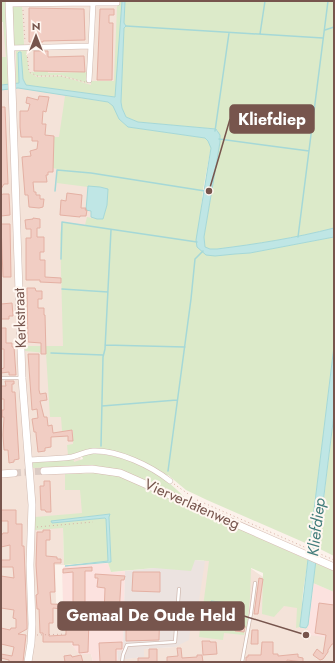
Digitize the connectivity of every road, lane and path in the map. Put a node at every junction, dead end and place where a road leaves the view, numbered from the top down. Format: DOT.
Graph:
graph roads {
  1 [pos="9,3"];
  2 [pos="93,3"];
  3 [pos="117,3"];
  4 [pos="23,4"];
  5 [pos="90,46"];
  6 [pos="11,48"];
  7 [pos="25,48"];
  8 [pos="90,80"];
  9 [pos="1,378"];
  10 [pos="22,378"];
  11 [pos="28,460"];
  12 [pos="44,471"];
  13 [pos="14,473"];
  14 [pos="1,474"];
  15 [pos="170,481"];
  16 [pos="93,522"];
  17 [pos="31,528"];
  18 [pos="317,556"];
  19 [pos="334,560"];
  20 [pos="334,567"];
  21 [pos="255,583"];
  22 [pos="179,589"];
  23 [pos="68,634"];
  24 [pos="32,635"];
  25 [pos="28,662"];
  26 [pos="122,662"];
  27 [pos="242,662"];
  1 -- 4 [label="street"];
  1 -- 6 [label="street, Kerkstraat"];
  2 -- 3 [label="street"];
  2 -- 4 [label="street"];
  2 -- 5 [label="street"];
  4 -- 7 [label="path"];
  5 -- 7 [label="street"];
  5 -- 8 [label="street"];
  6 -- 7 [label="street"];
  6 -- 10 [label="street, Kerkstraat"];
  7 -- 8 [label="path"];
  9 -- 10 [label="lane"];
  10 -- 11 [label="street, Kerkstraat"];
  11 -- 15 [label="street"];
  11 -- 17 [label="street, Kerkstraat"];
  12 -- 18 [label="street, Vierverlatenweg"];
  13 -- 14 [label="street"];
  15 -- 18 [label="path"];
  16 -- 17 [label="path"];
  17 -- 24 [label="street, Kerkstraat"];
  18 -- 19 [label="path"];
  18 -- 20 [label="street, Vierverlatenweg"];
  21 -- 27 [label="lane"];
  22 -- 26 [label="lane"];
  23 -- 24 [label="path"];
  24 -- 25 [label="street, Kerkstraat"];
}
